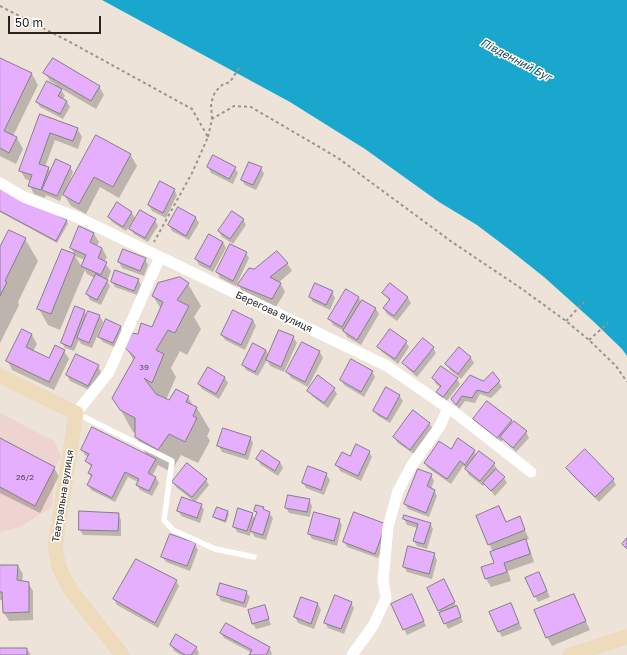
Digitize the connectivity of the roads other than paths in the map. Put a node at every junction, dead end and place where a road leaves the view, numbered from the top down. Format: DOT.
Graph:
graph roads {
  1 [pos="0,183"];
  2 [pos="160,257"];
  3 [pos="0,376"];
  4 [pos="448,408"];
  5 [pos="76,413"];
  6 [pos="531,472"];
  7 [pos="254,557"];
  8 [pos="627,637"];
  9 [pos="122,655"];
  10 [pos="352,655"];
  11 [pos="570,655"];
  1 -- 2 [label="street, Берегова вулиця"];
  2 -- 4 [label="street, Берегова вулиця"];
  2 -- 5 [label="street, Театральна вулиця"];
  3 -- 5 [label="street"];
  4 -- 6 [label="street, Берегова вулиця"];
  4 -- 10 [label="street"];
  5 -- 7 [label="lane"];
  5 -- 9 [label="street, Театральна вулиця"];
  8 -- 11 [label="street"];
}
